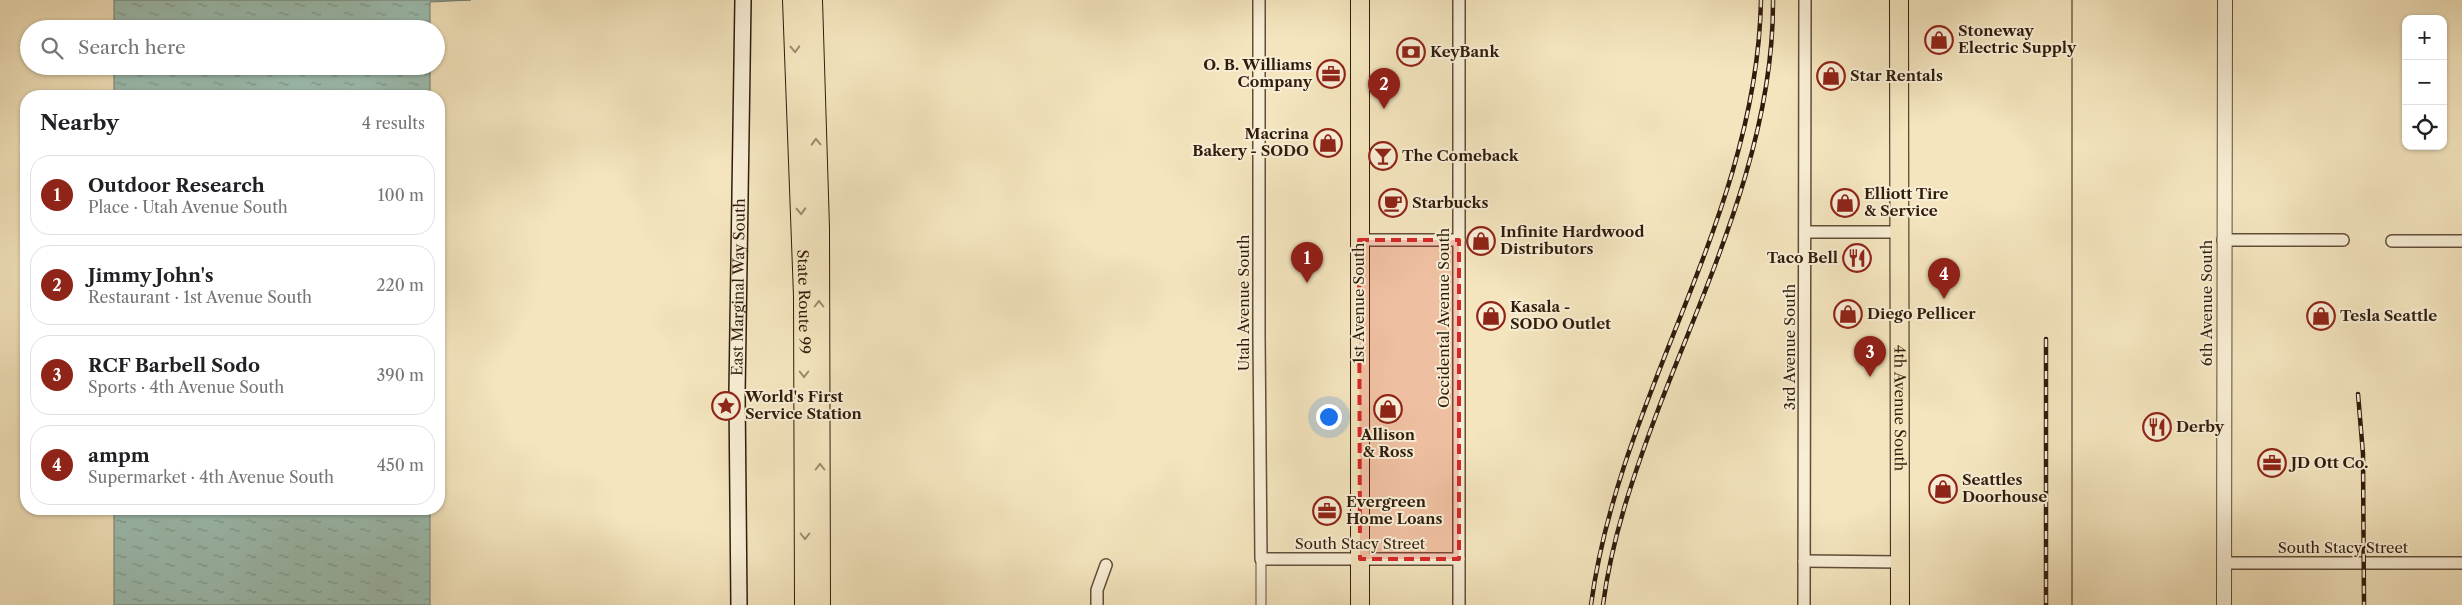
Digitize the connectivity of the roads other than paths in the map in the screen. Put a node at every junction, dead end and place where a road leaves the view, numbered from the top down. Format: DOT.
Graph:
graph roads {
  1 [pos="743,0"];
  2 [pos="793,0"];
  3 [pos="812,0"];
  4 [pos="1259,0"];
  5 [pos="1360,0"];
  6 [pos="1458,0"];
  7 [pos="1804,0"];
  8 [pos="1899,0"];
  9 [pos="2225,0"];
  10 [pos="1805,232"];
  11 [pos="1900,232"];
  12 [pos="1359,240"];
  13 [pos="1459,240"];
  14 [pos="2223,240"];
  15 [pos="2343,240"];
  16 [pos="2392,241"];
  17 [pos="2462,241"];
  18 [pos="1261,559"];
  19 [pos="1360,559"];
  20 [pos="1459,560"];
  21 [pos="1804,561"];
  22 [pos="1899,562"];
  23 [pos="2224,563"];
  24 [pos="2462,563"];
  25 [pos="1106,565"];
  26 [pos="738,605"];
  27 [pos="805,605"];
  28 [pos="820,605"];
  29 [pos="1096,605"];
  30 [pos="1262,605"];
  31 [pos="1360,605"];
  32 [pos="1459,605"];
  33 [pos="1804,605"];
  34 [pos="1900,605"];
  35 [pos="2224,605"];
  1 -- 26 [label="main road, East Marginal Way South"];
  2 -- 27 [label="highway, State Route 99, one-way"];
  28 -- 3 [label="highway, State Route 99, one-way"];
  4 -- 18 [label="street, Utah Avenue South"];
  5 -- 12 [label="main road, 1st Avenue South"];
  6 -- 13 [label="street, Occidental Avenue South"];
  7 -- 10 [label="street, 3rd Avenue South"];
  8 -- 11 [label="main road, 4th Avenue South"];
  9 -- 14 [label="street, 6th Avenue South"];
  10 -- 11 [label="street"];
  10 -- 21 [label="street, 3rd Avenue South"];
  11 -- 22 [label="main road, 4th Avenue South"];
  12 -- 13 [label="street"];
  12 -- 19 [label="main road, 1st Avenue South"];
  13 -- 20 [label="street, Occidental Avenue South"];
  14 -- 15 [label="street"];
  14 -- 23 [label="street, 6th Avenue South"];
  16 -- 17 [label="street"];
  18 -- 19 [label="street, South Stacy Street"];
  18 -- 30 [label="street, Utah Avenue South"];
  19 -- 20 [label="street, South Stacy Street"];
  19 -- 31 [label="main road, 1st Avenue South"];
  20 -- 32 [label="street, Occidental Avenue South"];
  21 -- 22 [label="street"];
  21 -- 33 [label="street, 3rd Avenue South"];
  22 -- 34 [label="main road, 4th Avenue South"];
  23 -- 24 [label="street, South Stacy Street"];
  23 -- 35 [label="street, 6th Avenue South"];
  25 -- 29 [label="street"];
}
